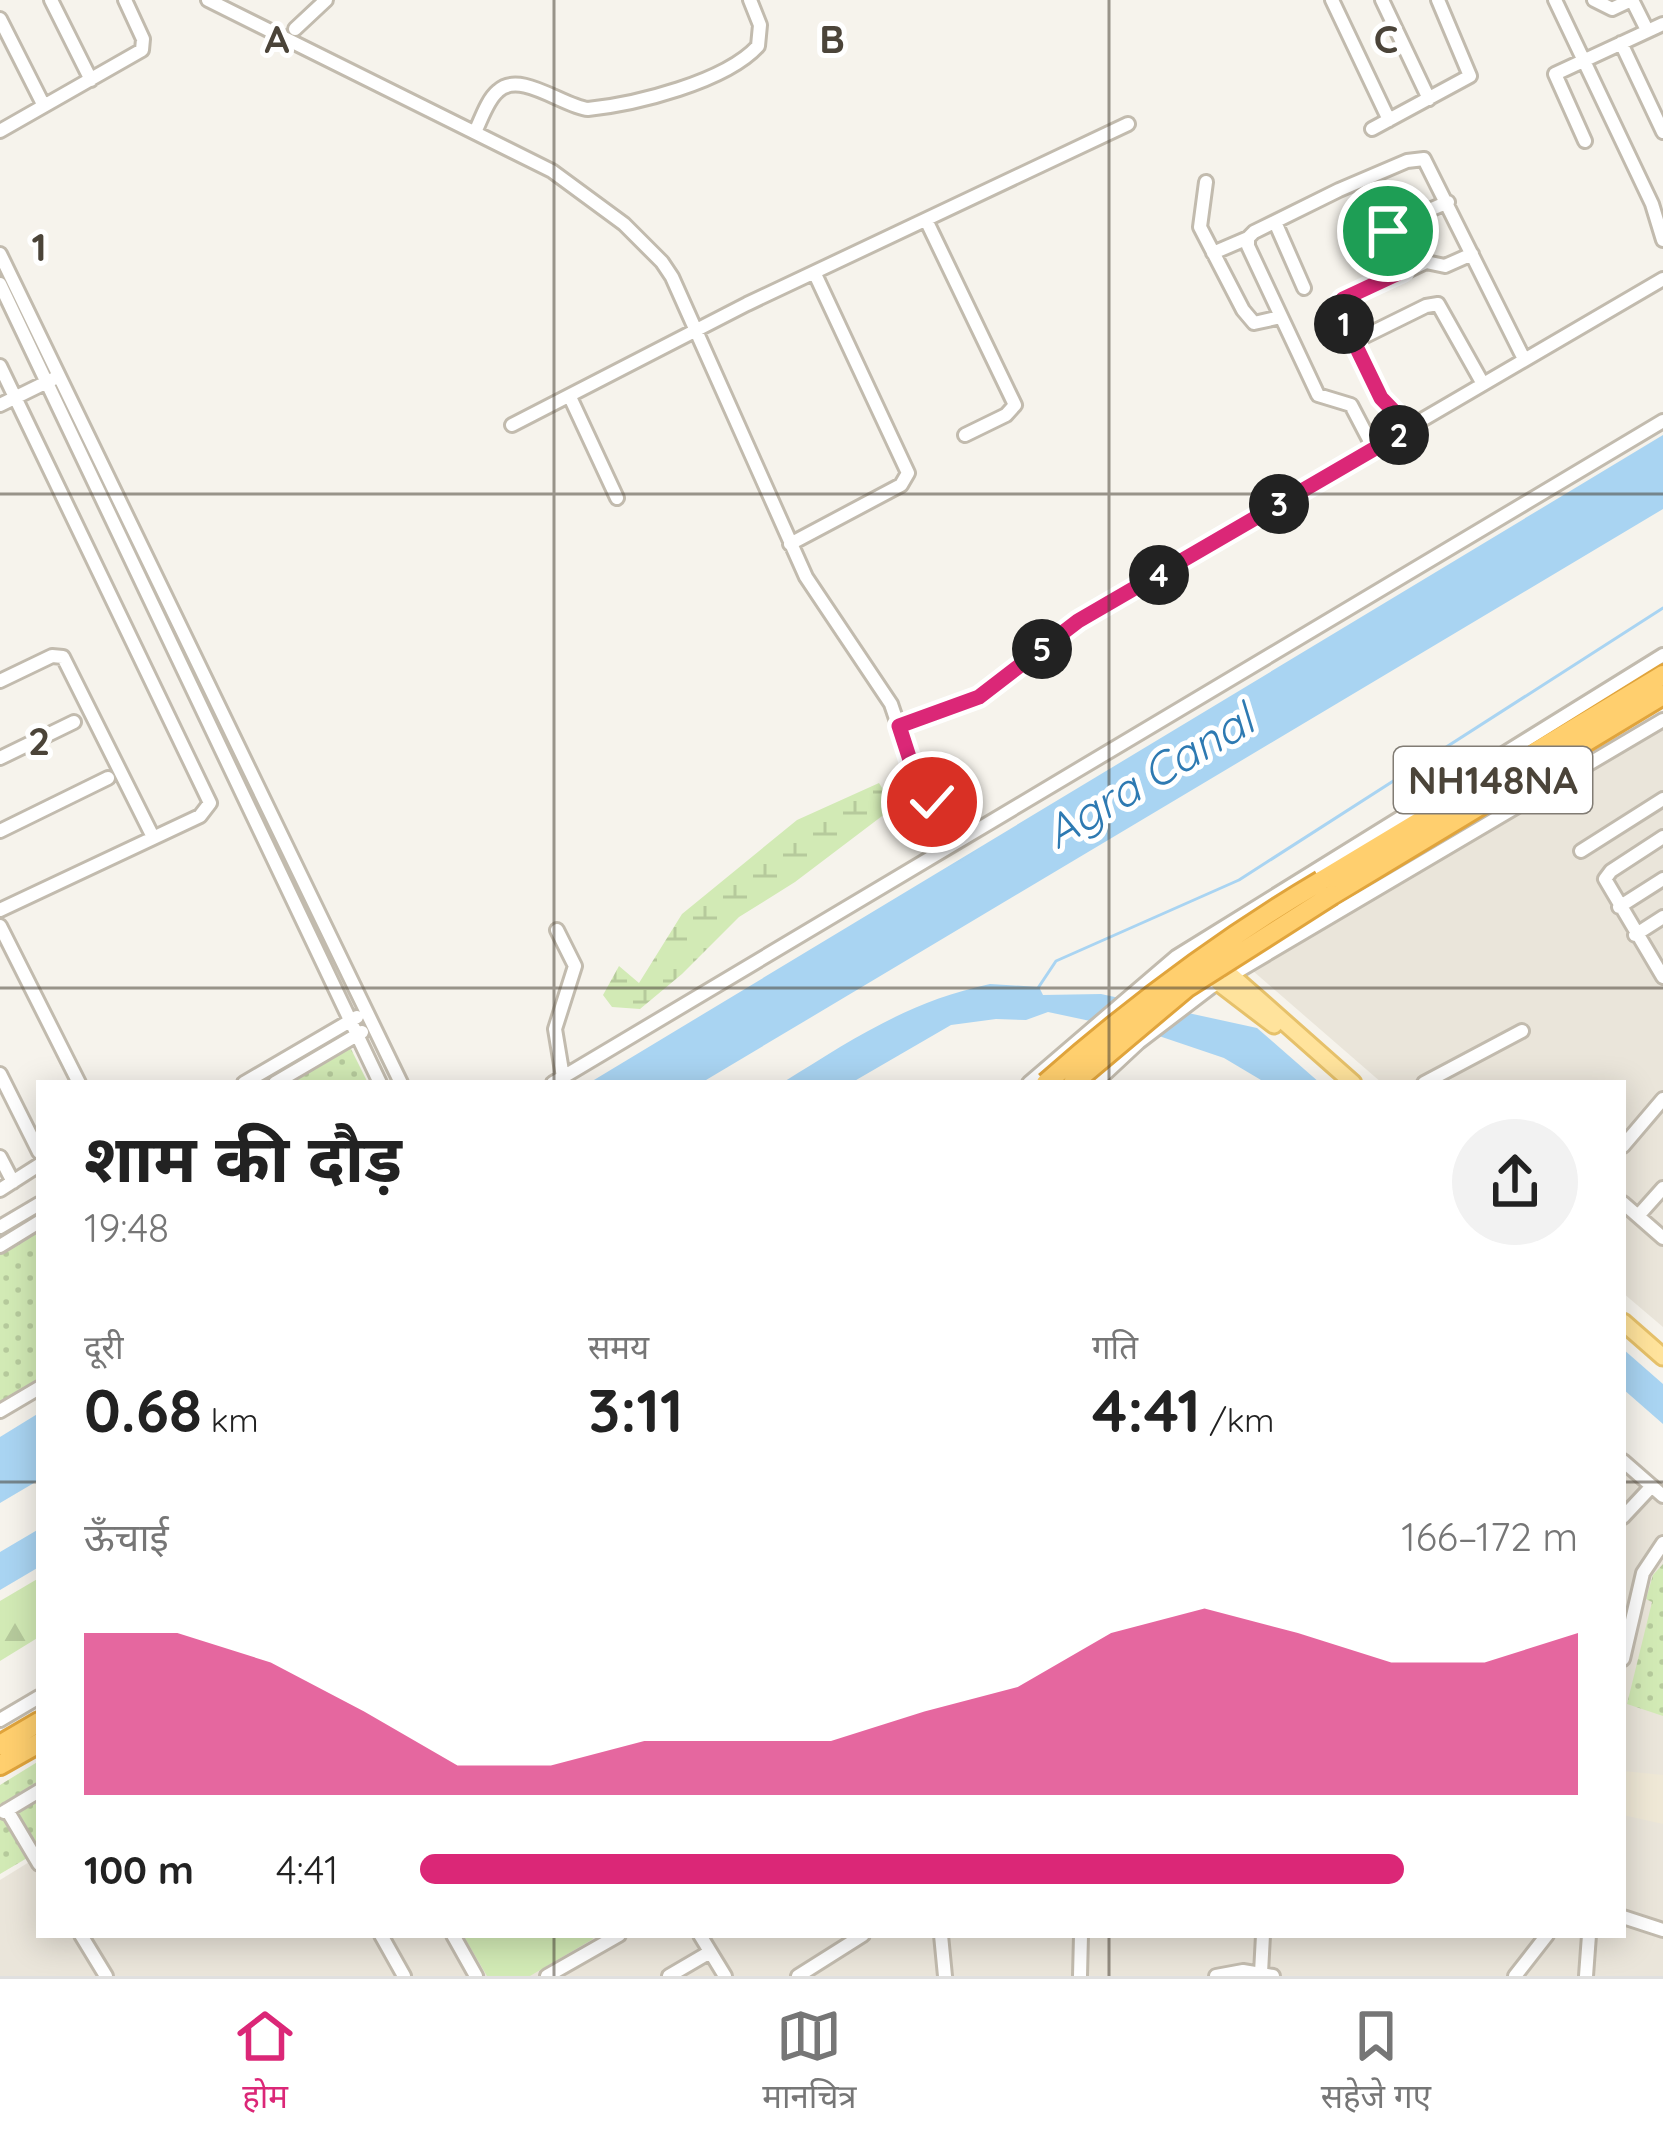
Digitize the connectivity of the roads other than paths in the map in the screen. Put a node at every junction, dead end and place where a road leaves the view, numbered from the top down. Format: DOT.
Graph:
graph roads {
  1 [pos="52,0"];
  2 [pos="124,0"];
  3 [pos="208,0"];
  4 [pos="750,0"];
  5 [pos="1332,0"];
  6 [pos="1382,0"];
  7 [pos="1438,0"];
  8 [pos="1555,0"];
  9 [pos="1594,0"];
  10 [pos="1632,0"];
  11 [pos="318,2"];
  12 [pos="0,19"];
  13 [pos="1663,24"];
  14 [pos="295,29"];
  15 [pos="1647,30"];
  16 [pos="1622,43"];
  17 [pos="1582,61"];
  18 [pos="91,80"];
  19 [pos="1430,100"];
  20 [pos="44,106"];
  21 [pos="1389,120"];
  22 [pos="1128,124"];
  23 [pos="1372,129"];
  24 [pos="0,131"];
  25 [pos="1663,132"];
  26 [pos="475,133"];
  27 [pos="1585,141"];
  28 [pos="1207,182"];
  29 [pos="1448,202"];
  30 [pos="927,222"];
  31 [pos="1275,222"];
  32 [pos="1247,238"];
  33 [pos="1663,240"];
  34 [pos="1213,253"];
  35 [pos="0,254"];
  36 [pos="1472,254"];
  37 [pos="1403,271"];
  38 [pos="815,274"];
  39 [pos="1663,279"];
  40 [pos="0,284"];
  41 [pos="1304,288"];
  42 [pos="1282,317"];
  43 [pos="693,331"];
  44 [pos="1353,342"];
  45 [pos="1524,359"];
  46 [pos="0,366"];
  47 [pos="53,379"];
  48 [pos="1483,384"];
  49 [pos="570,397"];
  50 [pos="15,398"];
  51 [pos="0,405"];
  52 [pos="1663,421"];
  53 [pos="512,425"];
  54 [pos="1410,428"];
  55 [pos="965,435"];
  56 [pos="1374,449"];
  57 [pos="617,498"];
  58 [pos="790,544"];
  59 [pos="1663,655"];
  60 [pos="1663,675"];
  61 [pos="0,681"];
  62 [pos="1663,695"];
  63 [pos="1663,720"];
  64 [pos="74,722"];
  65 [pos="899,726"];
  66 [pos="0,758"];
  67 [pos="108,778"];
  68 [pos="1663,799"];
  69 [pos="0,830"];
  70 [pos="153,837"];
  71 [pos="1663,837"];
  72 [pos="950,846"];
  73 [pos="1580,851"];
  74 [pos="1663,879"];
  75 [pos="1327,888"];
  76 [pos="1619,907"];
  77 [pos="0,910"];
  78 [pos="1256,910"];
  79 [pos="1663,917"];
  80 [pos="0,926"];
  81 [pos="557,930"];
  82 [pos="1635,934"];
  83 [pos="1280,948"];
  84 [pos="1658,959"];
  85 [pos="1663,977"];
  86 [pos="1226,980"];
  87 [pos="366,1012"];
  88 [pos="351,1020"];
  89 [pos="373,1026"];
  90 [pos="1522,1031"];
  91 [pos="357,1034"];
  92 [pos="0,1074"];
  93 [pos="77,1080"];
  94 [pos="249,1080"];
  95 [pos="280,1080"];
  96 [pos="379,1080"];
  97 [pos="400,1080"];
  98 [pos="558,1080"];
  99 [pos="1032,1080"];
  100 [pos="1050,1080"];
  101 [pos="1077,1080"];
  102 [pos="1098,1080"];
  103 [pos="1336,1080"];
  104 [pos="1349,1080"];
  105 [pos="1430,1080"];
  106 [pos="1663,1100"];
  107 [pos="1626,1143"];
  108 [pos="36,1146"];
  109 [pos="0,1156"];
  110 [pos="36,1167"];
  111 [pos="13,1182"];
  112 [pos="1663,1189"];
  113 [pos="0,1190"];
  114 [pos="36,1206"];
  115 [pos="1626,1206"];
  116 [pos="1638,1216"];
  117 [pos="36,1224"];
  118 [pos="0,1227"];
  119 [pos="1663,1238"];
  120 [pos="0,1246"];
  121 [pos="1626,1325"];
  122 [pos="1626,1336"];
  123 [pos="1663,1357"];
  124 [pos="1663,1368"];
  125 [pos="36,1390"];
  126 [pos="0,1411"];
  127 [pos="1626,1464"];
  128 [pos="1657,1491"];
  129 [pos="1626,1515"];
  130 [pos="1663,1543"];
  131 [pos="1628,1614"];
  132 [pos="36,1699"];
  133 [pos="0,1720"];
  134 [pos="36,1724"];
  135 [pos="0,1744"];
  136 [pos="36,1745"];
  137 [pos="0,1766"];
  138 [pos="36,1793"];
  139 [pos="4,1812"];
  140 [pos="36,1860"];
  141 [pos="1626,1918"];
  142 [pos="1663,1930"];
  143 [pos="83,1938"];
  144 [pos="382,1938"];
  145 [pos="455,1938"];
  146 [pos="702,1938"];
  147 [pos="858,1938"];
  148 [pos="941,1938"];
  149 [pos="1081,1938"];
  150 [pos="1264,1938"];
  151 [pos="1545,1938"];
  152 [pos="1589,1938"];
  153 [pos="603,1939"];
  154 [pos="710,1952"];
  155 [pos="1270,1975"];
  156 [pos="106,1976"];
  157 [pos="404,1976"];
  158 [pos="476,1976"];
  159 [pos="547,1976"];
  160 [pos="669,1976"];
  161 [pos="724,1976"];
  162 [pos="798,1976"];
  163 [pos="945,1976"];
  164 [pos="1080,1976"];
  165 [pos="1216,1976"];
  166 [pos="1515,1976"];
  167 [pos="1586,1976"];
  1 -- 18 [label="street"];
  2 -- 18 [label="street"];
  3 -- 26 [label="street"];
  4 -- 26 [label="street"];
  5 -- 21 [label="street"];
  6 -- 19 [label="street"];
  7 -- 19 [label="street"];
  8 -- 17 [label="street"];
  9 -- 10 [label="street"];
  10 -- 15 [label="street"];
  11 -- 14 [label="street"];
  12 -- 20 [label="street"];
  13 -- 15 [label="street"];
  15 -- 16 [label="street"];
  16 -- 17 [label="street"];
  16 -- 25 [label="street"];
  17 -- 27 [label="street"];
  17 -- 33 [label="street"];
  18 -- 20 [label="street"];
  19 -- 21 [label="street"];
  20 -- 24 [label="street"];
  21 -- 23 [label="street"];
  22 -- 30 [label="street"];
  26 -- 43 [label="street"];
  28 -- 34 [label="street"];
  29 -- 31 [label="street"];
  29 -- 36 [label="street"];
  29 -- 37 [label="street"];
  30 -- 38 [label="street"];
  30 -- 55 [label="street"];
  31 -- 32 [label="street"];
  31 -- 41 [label="street"];
  32 -- 34 [label="street"];
  32 -- 42 [label="street"];
  34 -- 42 [label="street"];
  35 -- 47 [label="street"];
  36 -- 37 [label="street"];
  36 -- 45 [label="street"];
  37 -- 44 [label="street"];
  38 -- 43 [label="street"];
  38 -- 58 [label="street"];
  39 -- 45 [label="street"];
  40 -- 47 [label="street"];
  42 -- 56 [label="street"];
  43 -- 49 [label="street"];
  43 -- 58 [label="street"];
  44 -- 48 [label="street"];
  44 -- 54 [label="street"];
  45 -- 48 [label="street"];
  46 -- 50 [label="street"];
  47 -- 50 [label="street"];
  47 -- 87 [label="street"];
  47 -- 88 [label="street"];
  48 -- 54 [label="street"];
  49 -- 53 [label="street"];
  49 -- 57 [label="street"];
  50 -- 51 [label="street"];
  50 -- 70 [label="street"];
  52 -- 72 [label="street"];
  54 -- 56 [label="street"];
  56 -- 65 [label="street"];
  58 -- 65 [label="street"];
  59 -- 78 [label="street"];
  60 -- 75 [label="highway, NH148NA"];
  61 -- 70 [label="street"];
  62 -- 75 [label="highway, NH148NA"];
  63 -- 83 [label="street"];
  64 -- 66 [label="street"];
  65 -- 72 [label="street"];
  67 -- 69 [label="street"];
  68 -- 73 [label="street"];
  70 -- 77 [label="street"];
  71 -- 76 [label="street"];
  72 -- 98 [label="street"];
  74 -- 76 [label="street"];
  75 -- 100 [label="highway, NH148NA, bridge"];
  75 -- 101 [label="highway, NH148NA, bridge"];
  76 -- 82 [label="street"];
  78 -- 83 [label="street"];
  78 -- 99 [label="street"];
  79 -- 82 [label="street"];
  80 -- 93 [label="street"];
  81 -- 98 [label="street"];
  82 -- 84 [label="street"];
  83 -- 86 [label="street"];
  84 -- 85 [label="street"];
  86 -- 102 [label="street"];
  86 -- 103 [label="main road"];
  86 -- 104 [label="main road"];
  87 -- 88 [label="street"];
  87 -- 89 [label="street"];
  88 -- 91 [label="street"];
  88 -- 94 [label="street"];
  89 -- 91 [label="street"];
  89 -- 97 [label="street"];
  90 -- 105 [label="street"];
  91 -- 95 [label="street"];
  91 -- 96 [label="street"];
  92 -- 108 [label="street"];
  106 -- 107 [label="street"];
  109 -- 111 [label="street"];
  110 -- 111 [label="street"];
  111 -- 113 [label="street"];
  112 -- 116 [label="street"];
  114 -- 118 [label="street"];
  115 -- 116 [label="street"];
  116 -- 119 [label="street"];
  117 -- 120 [label="street"];
  121 -- 123 [label="main road"];
  122 -- 124 [label="main road"];
  125 -- 126 [label="street"];
  127 -- 128 [label="street"];
  128 -- 129 [label="street"];
  130 -- 131 [label="street"];
  132 -- 133 [label="street"];
  134 -- 135 [label="highway"];
  136 -- 137 [label="highway"];
  138 -- 139 [label="street"];
  139 -- 140 [label="street"];
  141 -- 142 [label="street"];
  143 -- 156 [label="street"];
  144 -- 157 [label="street"];
  145 -- 158 [label="street"];
  146 -- 154 [label="street"];
  147 -- 162 [label="street"];
  148 -- 163 [label="street"];
  149 -- 164 [label="street"];
  150 -- 155 [label="street"];
  151 -- 166 [label="street"];
  152 -- 167 [label="street"];
  153 -- 159 [label="street"];
  154 -- 160 [label="street"];
  154 -- 161 [label="street"];
  155 -- 165 [label="street"];
}
